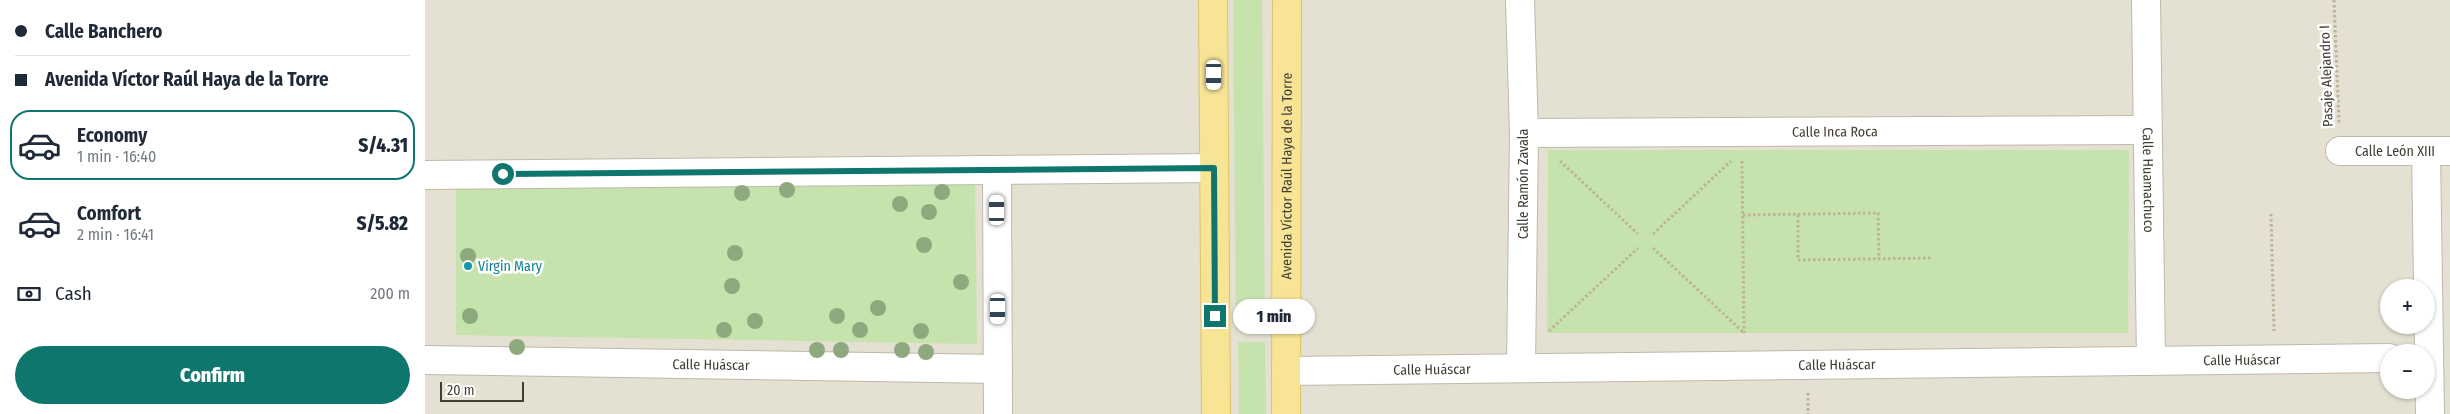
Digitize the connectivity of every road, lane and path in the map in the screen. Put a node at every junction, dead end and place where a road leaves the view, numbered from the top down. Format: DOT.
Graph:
graph roads {
  1 [pos="1213,0"];
  2 [pos="1287,0"];
  3 [pos="1520,0"];
  4 [pos="2145,0"];
  5 [pos="2334,0"];
  6 [pos="2146,130"];
  7 [pos="1523,133"];
  8 [pos="2340,151"];
  9 [pos="2438,151"];
  10 [pos="1735,156"];
  11 [pos="1555,157"];
  12 [pos="1742,159"];
  13 [pos="1214,168"];
  14 [pos="997,170"];
  15 [pos="425,175"];
  16 [pos="2271,214"];
  17 [pos="1743,215"];
  18 [pos="1798,215"];
  19 [pos="1638,234"];
  20 [pos="1653,234"];
  21 [pos="1638,248"];
  22 [pos="1653,248"];
  23 [pos="1879,258"];
  24 [pos="1933,258"];
  25 [pos="1547,333"];
  26 [pos="2429,344"];
  27 [pos="2380,358"];
  28 [pos="425,360"];
  29 [pos="2275,360"];
  30 [pos="2151,361"];
  31 [pos="1521,368"];
  32 [pos="998,369"];
  33 [pos="1286,371"];
  34 [pos="2429,399"];
  35 [pos="998,414"];
  36 [pos="1215,414"];
  37 [pos="1286,414"];
  38 [pos="2430,414"];
  1 -- 13 [label="main road"];
  2 -- 33 [label="main road, Avenida Víctor Raúl Haya de la Torre"];
  3 -- 7 [label="street, Calle Ramón Zavala"];
  4 -- 6 [label="street, Calle Huamachuco"];
  5 -- 8 [label="path, Pasaje Alejandro I"];
  6 -- 7 [label="street, Calle Inca Roca"];
  6 -- 30 [label="street, Calle Huamachuco"];
  7 -- 31 [label="street, Calle Ramón Zavala"];
  8 -- 9 [label="street, Calle León XIII"];
  9 -- 26 [label="street"];
  10 -- 20 [label="path"];
  11 -- 19 [label="path"];
  12 -- 17 [label="path"];
  13 -- 14 [label="street"];
  13 -- 36 [label="main road"];
  14 -- 15 [label="street"];
  14 -- 32 [label="street"];
  16 -- 29 [label="path"];
  17 -- 18 [label="path"];
  17 -- 22 [label="path"];
  18 -- 23 [label="path"];
  18 -- 23 [label="path"];
  21 -- 25 [label="path"];
  23 -- 24 [label="path"];
  27 -- 29 [label="street, Calle Huáscar"];
  28 -- 32 [label="street, Calle Huáscar"];
  29 -- 30 [label="street, Calle Huáscar"];
  30 -- 31 [label="street, Calle Huáscar"];
  31 -- 33 [label="street, Calle Huáscar"];
  32 -- 35 [label="street"];
  33 -- 37 [label="main road, Avenida Víctor Raúl Haya de la Torre"];
  34 -- 38 [label="street"];
}
